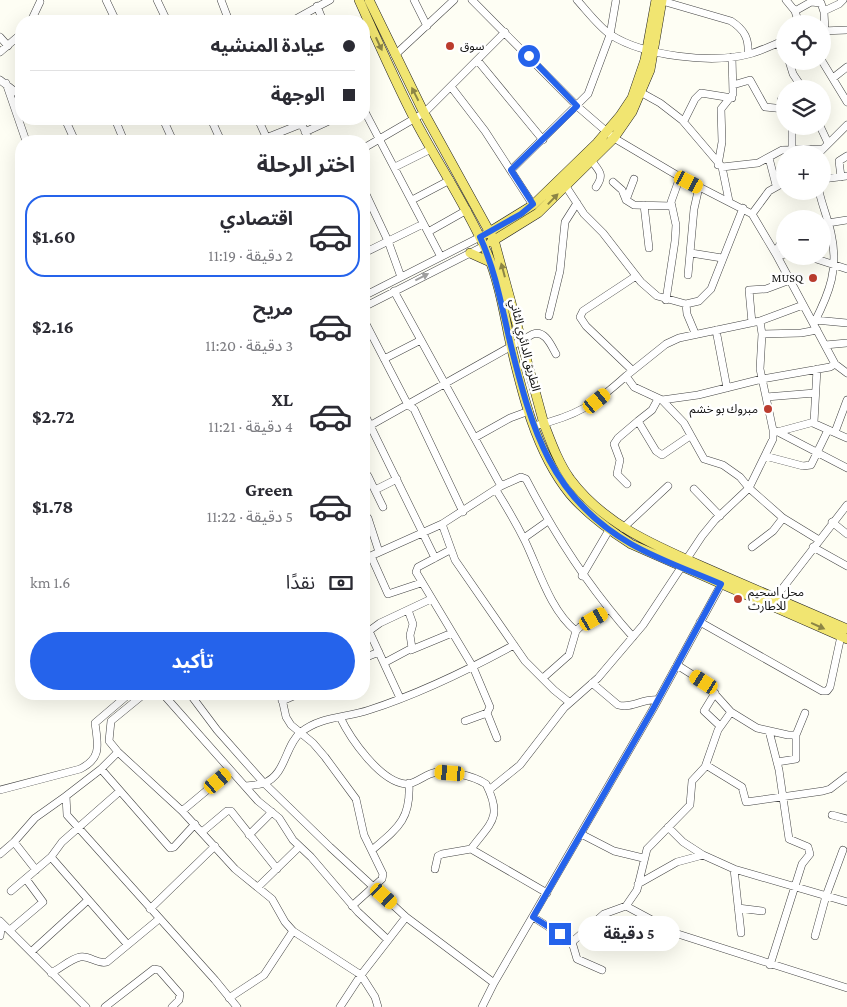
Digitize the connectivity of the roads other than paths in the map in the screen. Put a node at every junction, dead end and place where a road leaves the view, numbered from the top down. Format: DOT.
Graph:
graph roads {
  1 [pos="106,0"];
  2 [pos="157,0"];
  3 [pos="220,0"];
  4 [pos="330,0"];
  5 [pos="359,0"];
  6 [pos="369,0"];
  7 [pos="414,0"];
  8 [pos="454,0"];
  9 [pos="472,0"];
  10 [pos="576,0"];
  11 [pos="616,0"];
  12 [pos="656,0"];
  13 [pos="662,0"];
  14 [pos="786,0"];
  15 [pos="818,0"];
  16 [pos="843,0"];
  17 [pos="41,1"];
  18 [pos="317,6"];
  19 [pos="796,11"];
  20 [pos="824,11"];
  21 [pos="34,15"];
  22 [pos="113,15"];
  23 [pos="164,15"];
  24 [pos="226,15"];
  25 [pos="302,15"];
  26 [pos="321,15"];
  27 [pos="366,15"];
  28 [pos="797,15"];
  29 [pos="824,15"];
  30 [pos="370,24"];
  31 [pos="427,26"];
  32 [pos="847,30"];
  33 [pos="831,31"];
  34 [pos="505,32"];
  35 [pos="610,35"];
  36 [pos="0,37"];
  37 [pos="15,40"];
  38 [pos="776,44"];
  39 [pos="8,46"];
  40 [pos="651,50"];
  41 [pos="0,52"];
  42 [pos="395,54"];
  43 [pos="748,54"];
  44 [pos="732,57"];
  45 [pos="478,61"];
  46 [pos="847,67"];
  47 [pos="828,70"];
  48 [pos="833,78"];
  49 [pos="3,81"];
  50 [pos="733,85"];
  51 [pos="452,88"];
  52 [pos="15,91"];
  53 [pos="642,93"];
  54 [pos="732,98"];
  55 [pos="847,102"];
  56 [pos="577,106"];
  57 [pos="776,109"];
  58 [pos="15,112"];
  59 [pos="424,113"];
  60 [pos="415,120"];
  61 [pos="682,120"];
  62 [pos="370,122"];
  63 [pos="293,125"];
  64 [pos="302,125"];
  65 [pos="320,125"];
  66 [pos="847,125"];
  67 [pos="305,132"];
  68 [pos="611,134"];
  69 [pos="276,135"];
  70 [pos="307,135"];
  71 [pos="824,135"];
  72 [pos="379,139"];
  73 [pos="543,140"];
  74 [pos="828,143"];
  75 [pos="370,144"];
  76 [pos="431,148"];
  77 [pos="776,153"];
  78 [pos="847,156"];
  79 [pos="769,158"];
  80 [pos="591,160"];
  81 [pos="720,166"];
  82 [pos="395,167"];
  83 [pos="511,170"];
  84 [pos="680,177"];
  85 [pos="844,177"];
  86 [pos="831,178"];
  87 [pos="634,179"];
  88 [pos="450,180"];
  89 [pos="613,182"];
  90 [pos="565,185"];
  91 [pos="776,186"];
  92 [pos="596,187"];
  93 [pos="699,187"];
  94 [pos="412,200"];
  95 [pos="626,200"];
  96 [pos="729,201"];
  97 [pos="370,203"];
  98 [pos="577,203"];
  99 [pos="533,204"];
  100 [pos="644,205"];
  101 [pos="672,206"];
  102 [pos="743,208"];
  103 [pos="467,210"];
  104 [pos="752,214"];
  105 [pos="847,220"];
  106 [pos="831,221"];
  107 [pos="423,224"];
  108 [pos="428,232"];
  109 [pos="490,232"];
  110 [pos="831,236"];
  111 [pos="494,240"];
  112 [pos="388,241"];
  113 [pos="482,241"];
  114 [pos="649,248"];
  115 [pos="370,250"];
  116 [pos="776,250"];
  117 [pos="470,252"];
  118 [pos="691,253"];
  119 [pos="441,257"];
  120 [pos="722,258"];
  121 [pos="490,263"];
  122 [pos="833,264"];
  123 [pos="784,265"];
  124 [pos="847,269"];
  125 [pos="688,275"];
  126 [pos="636,276"];
  127 [pos="401,278"];
  128 [pos="790,280"];
  129 [pos="394,291"];
  130 [pos="370,293"];
  131 [pos="666,300"];
  132 [pos="370,304"];
  133 [pos="686,304"];
  134 [pos="803,305"];
  135 [pos="549,316"];
  136 [pos="760,321"];
  137 [pos="752,323"];
  138 [pos="847,323"];
  139 [pos="815,324"];
  140 [pos="716,330"];
  141 [pos="370,332"];
  142 [pos="695,333"];
  143 [pos="762,334"];
  144 [pos="421,340"];
  145 [pos="522,340"];
  146 [pos="847,343"];
  147 [pos="825,345"];
  148 [pos="512,347"];
  149 [pos="556,354"];
  150 [pos="384,359"];
  151 [pos="835,364"];
  152 [pos="816,369"];
  153 [pos="629,373"];
  154 [pos="847,373"];
  155 [pos="762,379"];
  156 [pos="446,384"];
  157 [pos="727,388"];
  158 [pos="815,393"];
  159 [pos="766,397"];
  160 [pos="660,400"];
  161 [pos="847,400"];
  162 [pos="408,405"];
  163 [pos="529,411"];
  164 [pos="638,421"];
  165 [pos="813,423"];
  166 [pos="544,424"];
  167 [pos="370,425"];
  168 [pos="534,426"];
  169 [pos="775,431"];
  170 [pos="832,431"];
  171 [pos="370,432"];
  172 [pos="690,436"];
  173 [pos="476,437"];
  174 [pos="847,438"];
  175 [pos="818,453"];
  176 [pos="765,456"];
  177 [pos="847,468"];
  178 [pos="397,479"];
  179 [pos="370,480"];
  180 [pos="627,484"];
  181 [pos="668,486"];
  182 [pos="499,488"];
  183 [pos="749,488"];
  184 [pos="694,489"];
  185 [pos="375,490"];
  186 [pos="847,505"];
  187 [pos="383,507"];
  188 [pos="464,512"];
  189 [pos="720,516"];
  190 [pos="783,518"];
  191 [pos="548,521"];
  192 [pos="832,522"];
  193 [pos="442,524"];
  194 [pos="370,525"];
  195 [pos="623,528"];
  196 [pos="610,530"];
  197 [pos="424,532"];
  198 [pos="847,534"];
  199 [pos="524,538"];
  200 [pos="819,540"];
  201 [pos="752,547"];
  202 [pos="813,547"];
  203 [pos="450,550"];
  204 [pos="378,552"];
  205 [pos="370,556"];
  206 [pos="435,558"];
  207 [pos="370,562"];
  208 [pos="684,563"];
  209 [pos="847,566"];
  210 [pos="582,576"];
  211 [pos="723,580"];
  212 [pos="421,583"];
  213 [pos="775,598"];
  214 [pos="431,599"];
  215 [pos="408,610"];
  216 [pos="608,610"];
  217 [pos="700,622"];
  218 [pos="576,631"];
  219 [pos="452,633"];
  220 [pos="845,635"];
  221 [pos="633,637"];
  222 [pos="514,644"];
  223 [pos="411,650"];
  224 [pos="379,652"];
  225 [pos="370,656"];
  226 [pos="384,663"];
  227 [pos="677,665"];
  228 [pos="473,667"];
  229 [pos="543,678"];
  230 [pos="592,684"];
  231 [pos="715,694"];
  232 [pos="400,698"];
  233 [pos="122,700"];
  234 [pos="137,700"];
  235 [pos="167,700"];
  236 [pos="194,700"];
  237 [pos="282,700"];
  238 [pos="658,700"];
  239 [pos="569,702"];
  240 [pos="487,712"];
  241 [pos="731,712"];
  242 [pos="805,713"];
  243 [pos="340,717"];
  244 [pos="465,721"];
  245 [pos="720,726"];
  246 [pos="769,731"];
  247 [pos="301,732"];
  248 [pos="796,735"];
  249 [pos="498,738"];
  250 [pos="118,752"];
  251 [pos="778,762"];
  252 [pos="706,765"];
  253 [pos="101,769"];
  254 [pos="230,771"];
  255 [pos="847,776"];
  256 [pos="264,784"];
  257 [pos="408,784"];
  258 [pos="246,786"];
  259 [pos="0,790"];
  260 [pos="489,790"];
  261 [pos="120,791"];
  262 [pos="66,796"];
  263 [pos="783,798"];
  264 [pos="290,808"];
  265 [pos="182,811"];
  266 [pos="272,812"];
  267 [pos="832,815"];
  268 [pos="279,818"];
  269 [pos="847,819"];
  270 [pos="195,824"];
  271 [pos="668,827"];
  272 [pos="79,829"];
  273 [pos="202,832"];
  274 [pos="581,834"];
  275 [pos="249,835"];
  276 [pos="14,842"];
  277 [pos="215,846"];
  278 [pos="299,847"];
  279 [pos="471,849"];
  280 [pos="372,850"];
  281 [pos="843,850"];
  282 [pos="0,854"];
  283 [pos="703,855"];
  284 [pos="51,857"];
  285 [pos="643,858"];
  286 [pos="277,869"];
  287 [pos="435,869"];
  288 [pos="734,869"];
  289 [pos="36,870"];
  290 [pos="26,878"];
  291 [pos="638,884"];
  292 [pos="373,886"];
  293 [pos="258,887"];
  294 [pos="794,887"];
  295 [pos="11,891"];
  296 [pos="547,893"];
  297 [pos="826,896"];
  298 [pos="88,900"];
  299 [pos="847,902"];
  300 [pos="352,906"];
  301 [pos="626,906"];
  302 [pos="150,908"];
  303 [pos="738,908"];
  304 [pos="762,911"];
  305 [pos="406,917"];
  306 [pos="533,917"];
  307 [pos="159,918"];
  308 [pos="1,922"];
  309 [pos="10,930"];
  310 [pos="293,931"];
  311 [pos="740,934"];
  312 [pos="0,936"];
  313 [pos="815,936"];
  314 [pos="388,940"];
  315 [pos="572,942"];
  316 [pos="127,944"];
  317 [pos="31,952"];
  318 [pos="770,965"];
  319 [pos="602,970"];
  320 [pos="51,973"];
  321 [pos="361,975"];
  322 [pos="494,983"];
  323 [pos="847,988"];
  324 [pos="229,998"];
  325 [pos="86,1007"];
  326 [pos="105,1007"];
  327 [pos="172,1007"];
  328 [pos="236,1007"];
  329 [pos="340,1007"];
  330 [pos="378,1007"];
  331 [pos="482,1007"];
  1 -- 22 [label="street"];
  2 -- 23 [label="street"];
  3 -- 24 [label="street"];
  4 -- 18 [label="street"];
  5 -- 27 [label="main road, الطريق الدائري الثاني, one-way"];
  6 -- 42 [label="main road, الطريق الدائري الثاني"];
  7 -- 31 [label="street"];
  8 -- 31 [label="street"];
  9 -- 34 [label="street"];
  10 -- 35 [label="street"];
  11 -- 35 [label="street"];
  12 -- 40 [label="main road"];
  13 -- 40 [label="main road"];
  13 -- 43 [label="street"];
  14 -- 19 [label="street"];
  15 -- 19 [label="street"];
  15 -- 20 [label="street"];
  16 -- 20 [label="street"];
  17 -- 21 [label="street"];
  18 -- 25 [label="street"];
  18 -- 26 [label="street"];
  19 -- 28 [label="street"];
  20 -- 29 [label="street"];
  30 -- 60 [label="main road, الطريق الدائري الثاني, one-way"];
  31 -- 42 [label="street"];
  32 -- 33 [label="street"];
  34 -- 45 [label="street"];
  34 -- 56 [label="street"];
  35 -- 40 [label="street"];
  35 -- 56 [label="street"];
  36 -- 39 [label="street"];
  37 -- 39 [label="street"];
  38 -- 43 [label="street"];
  39 -- 41 [label="street"];
  40 -- 44 [label="street"];
  40 -- 53 [label="main road"];
  40 -- 68 [label="main road"];
  59 -- 42 [label="main road, الطريق الدائري الثاني, one-way"];
  43 -- 44 [label="street"];
  44 -- 50 [label="street"];
  45 -- 51 [label="street"];
  45 -- 73 [label="street"];
  46 -- 48 [label="street"];
  47 -- 48 [label="street"];
  48 -- 55 [label="street"];
  49 -- 52 [label="street"];
  49 -- 58 [label="street"];
  50 -- 54 [label="street"];
  50 -- 57 [label="street"];
  51 -- 59 [label="street"];
  51 -- 83 [label="street"];
  53 -- 61 [label="street"];
  53 -- 68 [label="main road"];
  54 -- 61 [label="street"];
  54 -- 81 [label="street"];
  56 -- 68 [label="street"];
  56 -- 73 [label="street"];
  59 -- 60 [label="street"];
  59 -- 109 [label="main road, الطريق الدائري الثاني"];
  60 -- 72 [label="street"];
  60 -- 76 [label="main road, الطريق الدائري الثاني"];
  61 -- 81 [label="street"];
  62 -- 72 [label="street"];
  63 -- 69 [label="street"];
  64 -- 67 [label="street"];
  65 -- 67 [label="street"];
  66 -- 74 [label="street"];
  67 -- 70 [label="street"];
  68 -- 80 [label="main road"];
  68 -- 84 [label="street"];
  68 -- 99 [label="main road"];
  71 -- 74 [label="street"];
  72 -- 75 [label="street"];
  72 -- 82 [label="street"];
  73 -- 83 [label="street"];
  76 -- 82 [label="street"];
  76 -- 88 [label="main road, الطريق الدائري الثاني"];
  77 -- 79 [label="street"];
  78 -- 85 [label="street"];
  79 -- 81 [label="street"];
  79 -- 91 [label="street"];
  80 -- 90 [label="main road"];
  80 -- 92 [label="street"];
  81 -- 96 [label="street"];
  82 -- 94 [label="street"];
  83 -- 99 [label="street"];
  84 -- 93 [label="street"];
  84 -- 101 [label="street"];
  85 -- 86 [label="street"];
  87 -- 95 [label="street"];
  88 -- 94 [label="street"];
  88 -- 103 [label="main road, الطريق الدائري الثاني"];
  89 -- 95 [label="street"];
  90 -- 98 [label="street"];
  111 -- 90 [label="main road, one-way"];
  91 -- 104 [label="street"];
  93 -- 96 [label="street"];
  93 -- 118 [label="street"];
  94 -- 107 [label="street"];
  95 -- 100 [label="street"];
  96 -- 102 [label="street"];
  97 -- 112 [label="street"];
  98 -- 126 [label="street"];
  98 -- 135 [label="street"];
  99 -- 109 [label="main road"];
  100 -- 101 [label="street"];
  100 -- 114 [label="street"];
  101 -- 131 [label="street"];
  102 -- 104 [label="street"];
  102 -- 120 [label="street"];
  103 -- 108 [label="street"];
  103 -- 113 [label="main road, الطريق الدائري الثاني"];
  104 -- 116 [label="street"];
  105 -- 106 [label="street"];
  107 -- 108 [label="street"];
  107 -- 112 [label="street"];
  108 -- 119 [label="street"];
  109 -- 111 [label="main road, الطريق الدائري الثاني"];
  109 -- 113 [label="main road"];
  110 -- 122 [label="street"];
  111 -- 113 [label="main road"];
  145 -- 111 [label="main road, الطريق الدائري الثاني, one-way"];
  112 -- 115 [label="street"];
  112 -- 127 [label="street"];
  113 -- 117 [label="street"];
  113 -- 119 [label="street"];
  113 -- 121 [label="main road, الطريق الدائري الثاني"];
  117 -- 121 [label="main road"];
  129 -- 117 [label="street, one-way"];
  118 -- 120 [label="street"];
  118 -- 125 [label="street"];
  119 -- 127 [label="street"];
  120 -- 133 [label="street"];
  121 -- 148 [label="main road, الطريق الدائري الثاني"];
  122 -- 124 [label="street"];
  122 -- 139 [label="street"];
  123 -- 128 [label="street"];
  126 -- 131 [label="street"];
  126 -- 153 [label="street"];
  127 -- 130 [label="street"];
  128 -- 134 [label="street"];
  128 -- 137 [label="street"];
  129 -- 132 [label="street"];
  129 -- 144 [label="street"];
  131 -- 133 [label="street"];
  133 -- 142 [label="street"];
  134 -- 136 [label="street"];
  134 -- 139 [label="street"];
  136 -- 137 [label="street"];
  136 -- 143 [label="street"];
  137 -- 140 [label="street"];
  138 -- 139 [label="street"];
  139 -- 143 [label="street"];
  139 -- 147 [label="street"];
  140 -- 142 [label="street"];
  140 -- 157 [label="street"];
  141 -- 150 [label="street"];
  142 -- 153 [label="street"];
  143 -- 155 [label="street"];
  144 -- 150 [label="street"];
  144 -- 156 [label="street"];
  145 -- 148 [label="street"];
  145 -- 149 [label="street"];
  145 -- 166 [label="main road, الطريق الدائري الثاني"];
  146 -- 147 [label="street"];
  147 -- 151 [label="street"];
  148 -- 156 [label="street"];
  148 -- 163 [label="main road, الطريق الدائري الثاني"];
  150 -- 162 [label="street"];
  151 -- 152 [label="street"];
  151 -- 154 [label="street"];
  152 -- 155 [label="street"];
  152 -- 158 [label="street"];
  153 -- 160 [label="street"];
  153 -- 166 [label="street"];
  155 -- 157 [label="street"];
  155 -- 159 [label="street"];
  156 -- 162 [label="street"];
  156 -- 173 [label="street"];
  157 -- 160 [label="street"];
  158 -- 159 [label="street"];
  158 -- 165 [label="street"];
  159 -- 169 [label="street"];
  160 -- 164 [label="street"];
  160 -- 172 [label="street"];
  161 -- 170 [label="street"];
  162 -- 167 [label="street"];
  162 -- 188 [label="street"];
  163 -- 168 [label="main road, الطريق الدائري الثاني"];
  163 -- 173 [label="street"];
  164 -- 172 [label="street"];
  164 -- 180 [label="street"];
  165 -- 169 [label="street"];
  165 -- 170 [label="street"];
  166 -- 168 [label="street"];
  166 -- 195 [label="main road, الطريق الدائري الثاني"];
  168 -- 196 [label="main road, الطريق الدائري الثاني"];
  169 -- 175 [label="street"];
  169 -- 176 [label="street"];
  170 -- 174 [label="street"];
  170 -- 175 [label="street"];
  171 -- 178 [label="street"];
  172 -- 183 [label="street"];
  173 -- 182 [label="street"];
  175 -- 176 [label="street"];
  175 -- 177 [label="street"];
  176 -- 183 [label="street"];
  178 -- 185 [label="street"];
  178 -- 197 [label="street"];
  179 -- 185 [label="street"];
  181 -- 195 [label="street"];
  182 -- 188 [label="street"];
  182 -- 191 [label="street"];
  182 -- 199 [label="street"];
  183 -- 189 [label="street"];
  183 -- 190 [label="street"];
  184 -- 189 [label="street"];
  185 -- 187 [label="street"];
  186 -- 192 [label="street"];
  188 -- 193 [label="street"];
  189 -- 208 [label="street"];
  190 -- 200 [label="street"];
  190 -- 201 [label="street"];
  191 -- 199 [label="street"];
  191 -- 210 [label="street"];
  192 -- 198 [label="street"];
  192 -- 200 [label="street"];
  193 -- 197 [label="street"];
  193 -- 203 [label="street"];
  194 -- 204 [label="street"];
  195 -- 208 [label="main road, الطريق الدائري الثاني"];
  196 -- 208 [label="main road, الطريق الدائري الثاني"];
  196 -- 210 [label="street"];
  197 -- 204 [label="street"];
  197 -- 206 [label="street"];
  199 -- 218 [label="street"];
  200 -- 202 [label="street"];
  202 -- 209 [label="street"];
  202 -- 213 [label="street"];
  203 -- 206 [label="street"];
  203 -- 222 [label="street"];
  204 -- 205 [label="street"];
  206 -- 212 [label="street"];
  207 -- 212 [label="street"];
  208 -- 211 [label="main road, الطريق الدائري الثاني"];
  208 -- 221 [label="street"];
  210 -- 216 [label="street"];
  211 -- 213 [label="main road, الطريق الدائري الثاني"];
  211 -- 217 [label="street"];
  211 -- 220 [label="main road, الطريق الدائري الثاني, one-way"];
  212 -- 214 [label="street"];
  213 -- 220 [label="main road, الطريق الدائري الثاني"];
  214 -- 215 [label="street"];
  214 -- 219 [label="street"];
  215 -- 223 [label="street"];
  215 -- 224 [label="street"];
  216 -- 218 [label="street"];
  216 -- 221 [label="street"];
  217 -- 220 [label="street"];
  217 -- 227 [label="street"];
  218 -- 229 [label="street"];
  219 -- 223 [label="street"];
  219 -- 228 [label="street"];
  221 -- 230 [label="street"];
  222 -- 228 [label="street"];
  222 -- 229 [label="street"];
  223 -- 226 [label="street"];
  224 -- 225 [label="street"];
  224 -- 226 [label="street"];
  226 -- 232 [label="street"];
  227 -- 231 [label="street"];
  227 -- 238 [label="street"];
  228 -- 232 [label="street"];
  228 -- 240 [label="street"];
  229 -- 239 [label="street"];
  230 -- 238 [label="street"];
  230 -- 239 [label="street"];
  231 -- 241 [label="street"];
  231 -- 245 [label="street"];
  232 -- 243 [label="street"];
  233 -- 259 [label="street"];
  234 -- 250 [label="street"];
  235 -- 254 [label="street"];
  236 -- 256 [label="street"];
  237 -- 247 [label="street"];
  238 -- 274 [label="street"];
  239 -- 260 [label="street"];
  240 -- 244 [label="street"];
  240 -- 249 [label="street"];
  241 -- 245 [label="street"];
  241 -- 246 [label="street"];
  242 -- 248 [label="street"];
  243 -- 247 [label="street"];
  243 -- 257 [label="street"];
  245 -- 252 [label="street"];
  246 -- 248 [label="street"];
  246 -- 251 [label="street"];
  247 -- 256 [label="street"];
  247 -- 280 [label="street"];
  248 -- 251 [label="street"];
  250 -- 253 [label="street"];
  250 -- 265 [label="street"];
  251 -- 263 [label="street"];
  252 -- 263 [label="street"];
  252 -- 271 [label="street"];
  253 -- 261 [label="street"];
  253 -- 262 [label="street"];
  254 -- 258 [label="street"];
  254 -- 265 [label="street"];
  255 -- 263 [label="street"];
  256 -- 258 [label="street"];
  256 -- 264 [label="street"];
  257 -- 260 [label="street"];
  257 -- 280 [label="street"];
  258 -- 266 [label="street"];
  260 -- 279 [label="street"];
  261 -- 270 [label="street"];
  261 -- 272 [label="street"];
  262 -- 272 [label="street"];
  262 -- 276 [label="street"];
  263 -- 294 [label="street"];
  264 -- 268 [label="street"];
  264 -- 292 [label="street"];
  265 -- 270 [label="street"];
  266 -- 268 [label="street"];
  266 -- 275 [label="street"];
  267 -- 269 [label="street"];
  268 -- 278 [label="street"];
  270 -- 273 [label="street"];
  271 -- 283 [label="street"];
  271 -- 285 [label="street"];
  272 -- 284 [label="street"];
  272 -- 302 [label="street"];
  273 -- 275 [label="street"];
  273 -- 277 [label="street"];
  274 -- 285 [label="street"];
  274 -- 296 [label="street"];
  275 -- 286 [label="street"];
  276 -- 282 [label="street"];
  276 -- 289 [label="street"];
  277 -- 293 [label="street"];
  277 -- 302 [label="street"];
  278 -- 286 [label="street"];
  278 -- 300 [label="street"];
  279 -- 287 [label="street"];
  279 -- 296 [label="street"];
  280 -- 292 [label="street"];
  281 -- 297 [label="street"];
  283 -- 288 [label="street"];
  283 -- 291 [label="street"];
  284 -- 289 [label="street"];
  284 -- 298 [label="street"];
  285 -- 291 [label="street"];
  286 -- 293 [label="street"];
  288 -- 294 [label="street"];
  288 -- 303 [label="street"];
  289 -- 290 [label="street"];
  290 -- 295 [label="street"];
  290 -- 309 [label="street"];
  291 -- 301 [label="street"];
  292 -- 300 [label="street"];
  292 -- 305 [label="street"];
  293 -- 310 [label="street"];
  294 -- 297 [label="street"];
  294 -- 318 [label="street"];
  296 -- 306 [label="street"];
  297 -- 299 [label="street"];
  297 -- 313 [label="street"];
  298 -- 316 [label="street"];
  298 -- 317 [label="street"];
  300 -- 314 [label="street"];
  301 -- 315 [label="street"];
  301 -- 318 [label="street"];
  302 -- 307 [label="street"];
  303 -- 304 [label="street"];
  303 -- 311 [label="street"];
  305 -- 314 [label="street"];
  305 -- 322 [label="street"];
  306 -- 315 [label="street"];
  306 -- 322 [label="street"];
  307 -- 316 [label="street"];
  307 -- 324 [label="street"];
  308 -- 309 [label="street"];
  308 -- 312 [label="street"];
  309 -- 317 [label="street"];
  310 -- 321 [label="street"];
  310 -- 324 [label="street"];
  314 -- 321 [label="street"];
  315 -- 319 [label="street"];
  316 -- 320 [label="street"];
  317 -- 320 [label="street"];
  318 -- 323 [label="street"];
  320 -- 325 [label="street"];
  321 -- 329 [label="street"];
  321 -- 330 [label="street"];
  322 -- 331 [label="street"];
  324 -- 328 [label="street"];
  326 -- 327 [label="street"];
}
